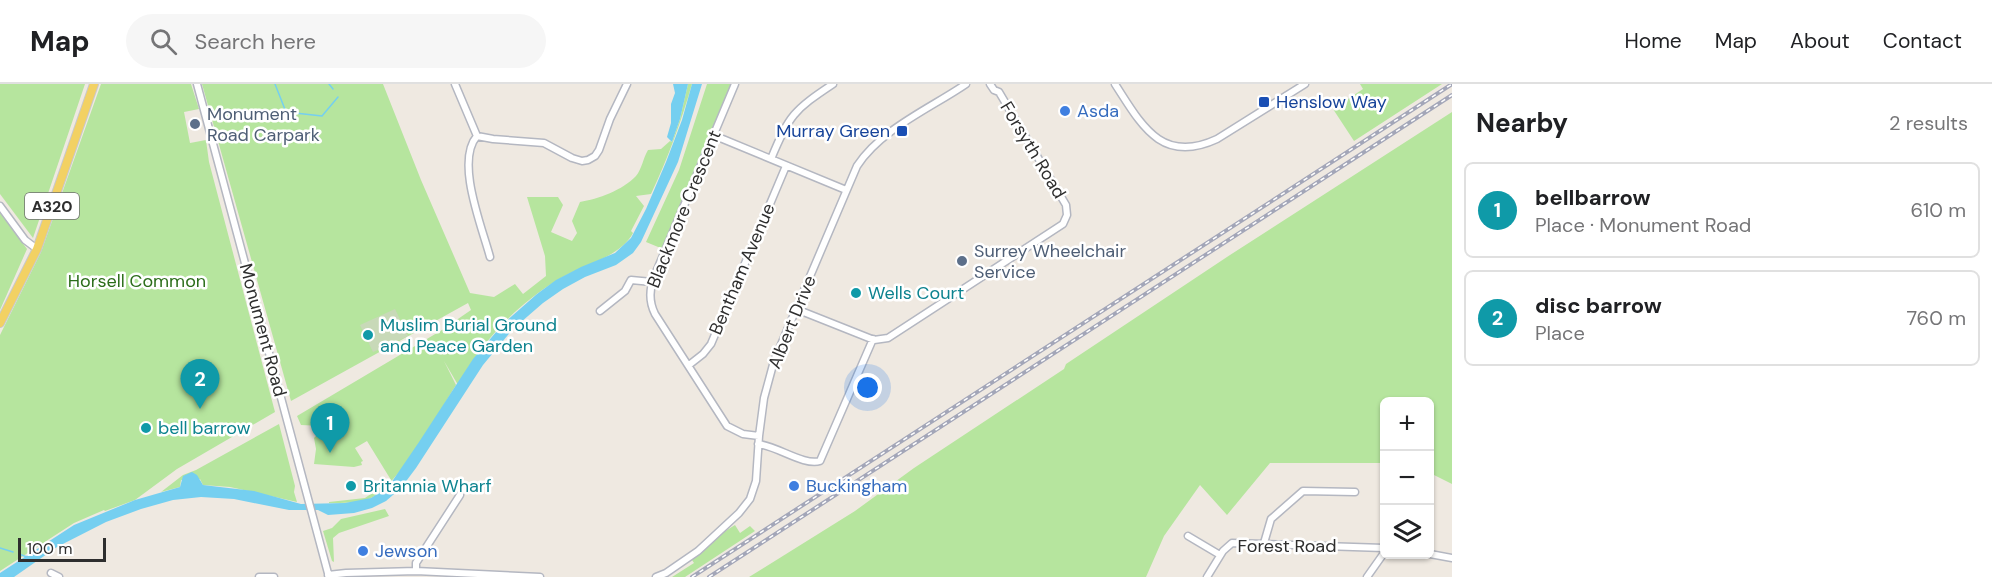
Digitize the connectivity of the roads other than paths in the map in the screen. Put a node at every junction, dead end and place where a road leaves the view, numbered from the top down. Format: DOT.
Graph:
graph roads {
  1 [pos="94,84"];
  2 [pos="197,84"];
  3 [pos="455,84"];
  4 [pos="627,84"];
  5 [pos="735,84"];
  6 [pos="833,84"];
  7 [pos="966,84"];
  8 [pos="990,84"];
  9 [pos="999,84"];
  10 [pos="1115,84"];
  11 [pos="1291,84"];
  12 [pos="1305,84"];
  13 [pos="1295,90"];
  14 [pos="999,92"];
  15 [pos="713,135"];
  16 [pos="477,136"];
  17 [pos="771,159"];
  18 [pos="786,166"];
  19 [pos="846,190"];
  20 [pos="0,206"];
  21 [pos="37,249"];
  22 [pos="490,256"];
  23 [pos="652,282"];
  24 [pos="796,309"];
  25 [pos="600,311"];
  26 [pos="1,318"];
  27 [pos="873,339"];
  28 [pos="689,365"];
  29 [pos="759,436"];
  30 [pos="758,444"];
  31 [pos="1355,492"];
  32 [pos="460,495"];
  33 [pos="1188,536"];
  34 [pos="1264,543"];
  35 [pos="1380,548"];
  36 [pos="1220,555"];
  37 [pos="1434,555"];
  38 [pos="1452,558"];
  39 [pos="1380,559"];
  40 [pos="416,571"];
  41 [pos="51,573"];
  42 [pos="329,576"];
  43 [pos="59,577"];
  44 [pos="259,577"];
  45 [pos="274,577"];
  46 [pos="540,577"];
  47 [pos="656,577"];
  48 [pos="1207,577"];
  49 [pos="1367,577"];
  1 -- 21 [label="main road, A320"];
  2 -- 42 [label="street, Monument Road"];
  3 -- 16 [label="street"];
  4 -- 16 [label="street"];
  5 -- 15 [label="street, Blackmore Crescent"];
  6 -- 17 [label="street"];
  7 -- 19 [label="street, Albert Drive"];
  8 -- 14 [label="street, Forsyth Road"];
  9 -- 14 [label="street, Forsyth Road"];
  10 -- 13 [label="street"];
  11 -- 13 [label="street"];
  12 -- 13 [label="street"];
  14 -- 27 [label="street, Forsyth Road"];
  15 -- 17 [label="street"];
  15 -- 23 [label="street, Blackmore Crescent"];
  16 -- 22 [label="street"];
  17 -- 18 [label="street"];
  18 -- 19 [label="street"];
  18 -- 28 [label="street, Bentham Avenue"];
  19 -- 24 [label="street, Albert Drive"];
  20 -- 21 [label="street"];
  21 -- 26 [label="main road, A320"];
  23 -- 25 [label="street"];
  23 -- 28 [label="street, Blackmore Crescent"];
  24 -- 27 [label="street"];
  24 -- 29 [label="street, Albert Drive"];
  27 -- 30 [label="street"];
  28 -- 29 [label="street, Blackmore Crescent"];
  29 -- 30 [label="street, Albert Drive"];
  30 -- 47 [label="street, Albert Drive"];
  31 -- 34 [label="street"];
  32 -- 40 [label="street"];
  33 -- 36 [label="street"];
  34 -- 35 [label="street, Forest Road"];
  34 -- 36 [label="street, Forest Road"];
  36 -- 48 [label="street, Forest Road"];
  37 -- 38 [label="street"];
  39 -- 49 [label="street"];
  40 -- 42 [label="street"];
  40 -- 46 [label="street"];
  41 -- 43 [label="street"];
  44 -- 45 [label="street"];
}
